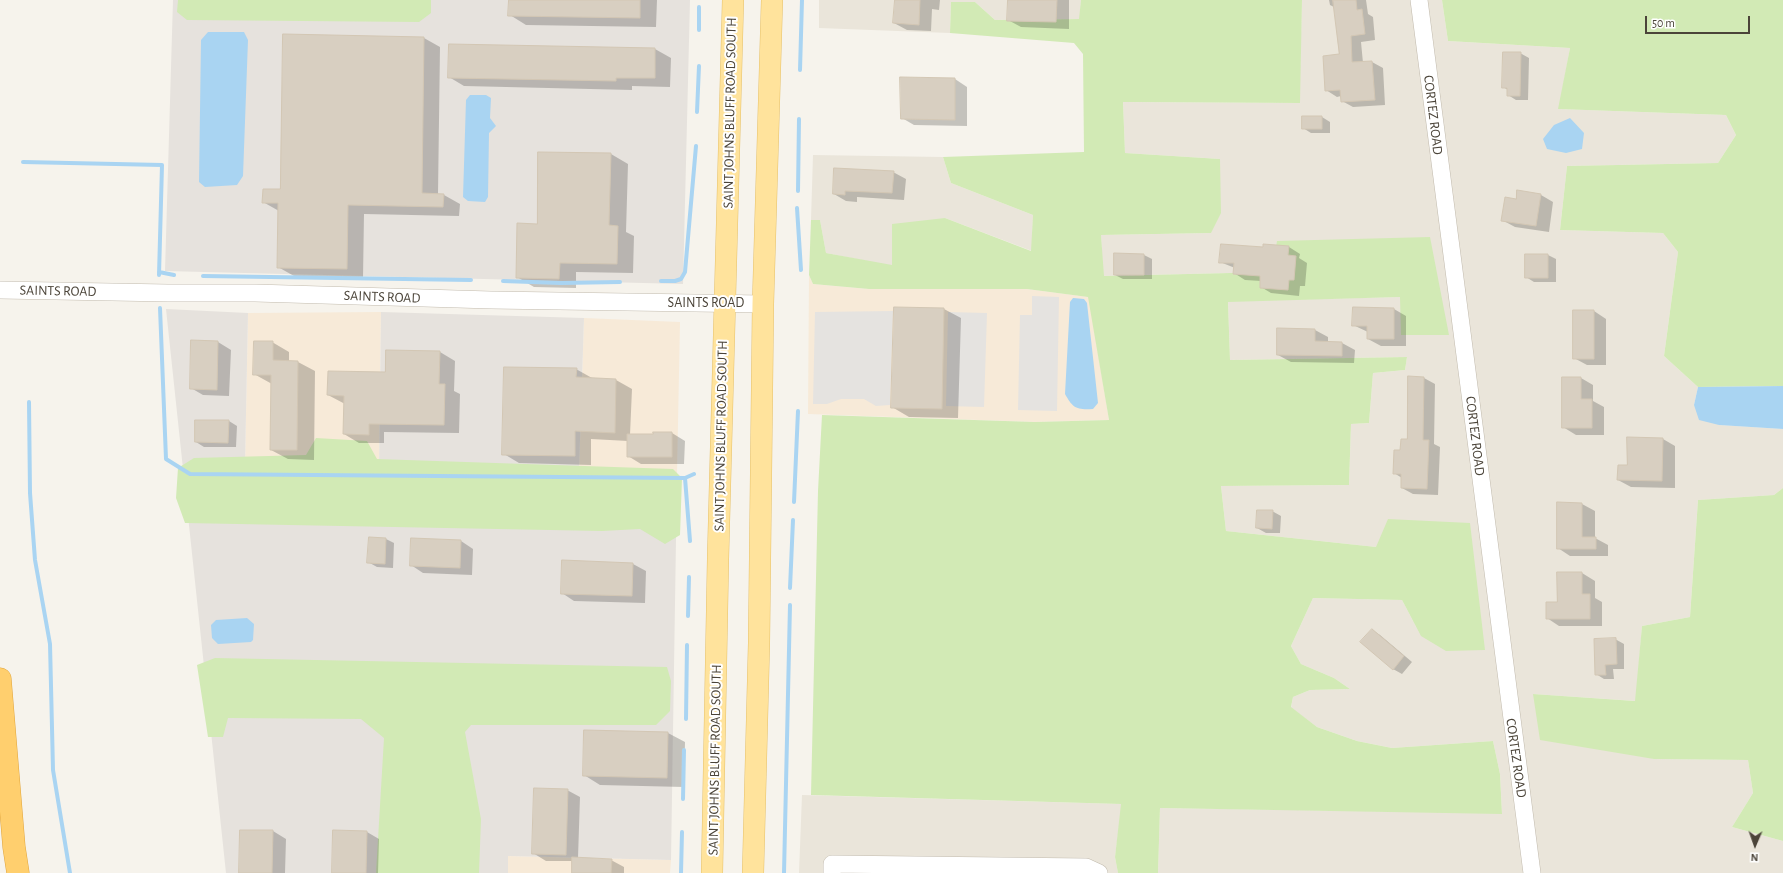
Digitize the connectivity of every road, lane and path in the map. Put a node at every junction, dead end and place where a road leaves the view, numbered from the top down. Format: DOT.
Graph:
graph roads {
  1 [pos="733,0"];
  2 [pos="772,0"];
  3 [pos="1419,0"];
  4 [pos="0,290"];
  5 [pos="725,303"];
  6 [pos="763,304"];
  7 [pos="0,679"];
  8 [pos="18,873"];
  9 [pos="712,873"];
  10 [pos="753,873"];
  11 [pos="832,873"];
  12 [pos="1099,873"];
  13 [pos="1532,873"];
  1 -- 5 [label="main road, SAINT JOHNS BLUFF ROAD SOUTH"];
  2 -- 6 [label="main road"];
  3 -- 13 [label="street, CORTEZ ROAD"];
  4 -- 5 [label="street, SAINTS ROAD"];
  5 -- 6 [label="street, SAINTS ROAD"];
  5 -- 9 [label="main road, SAINT JOHNS BLUFF ROAD SOUTH"];
  6 -- 10 [label="main road"];
  7 -- 8 [label="highway"];
  11 -- 12 [label="street"];
}
